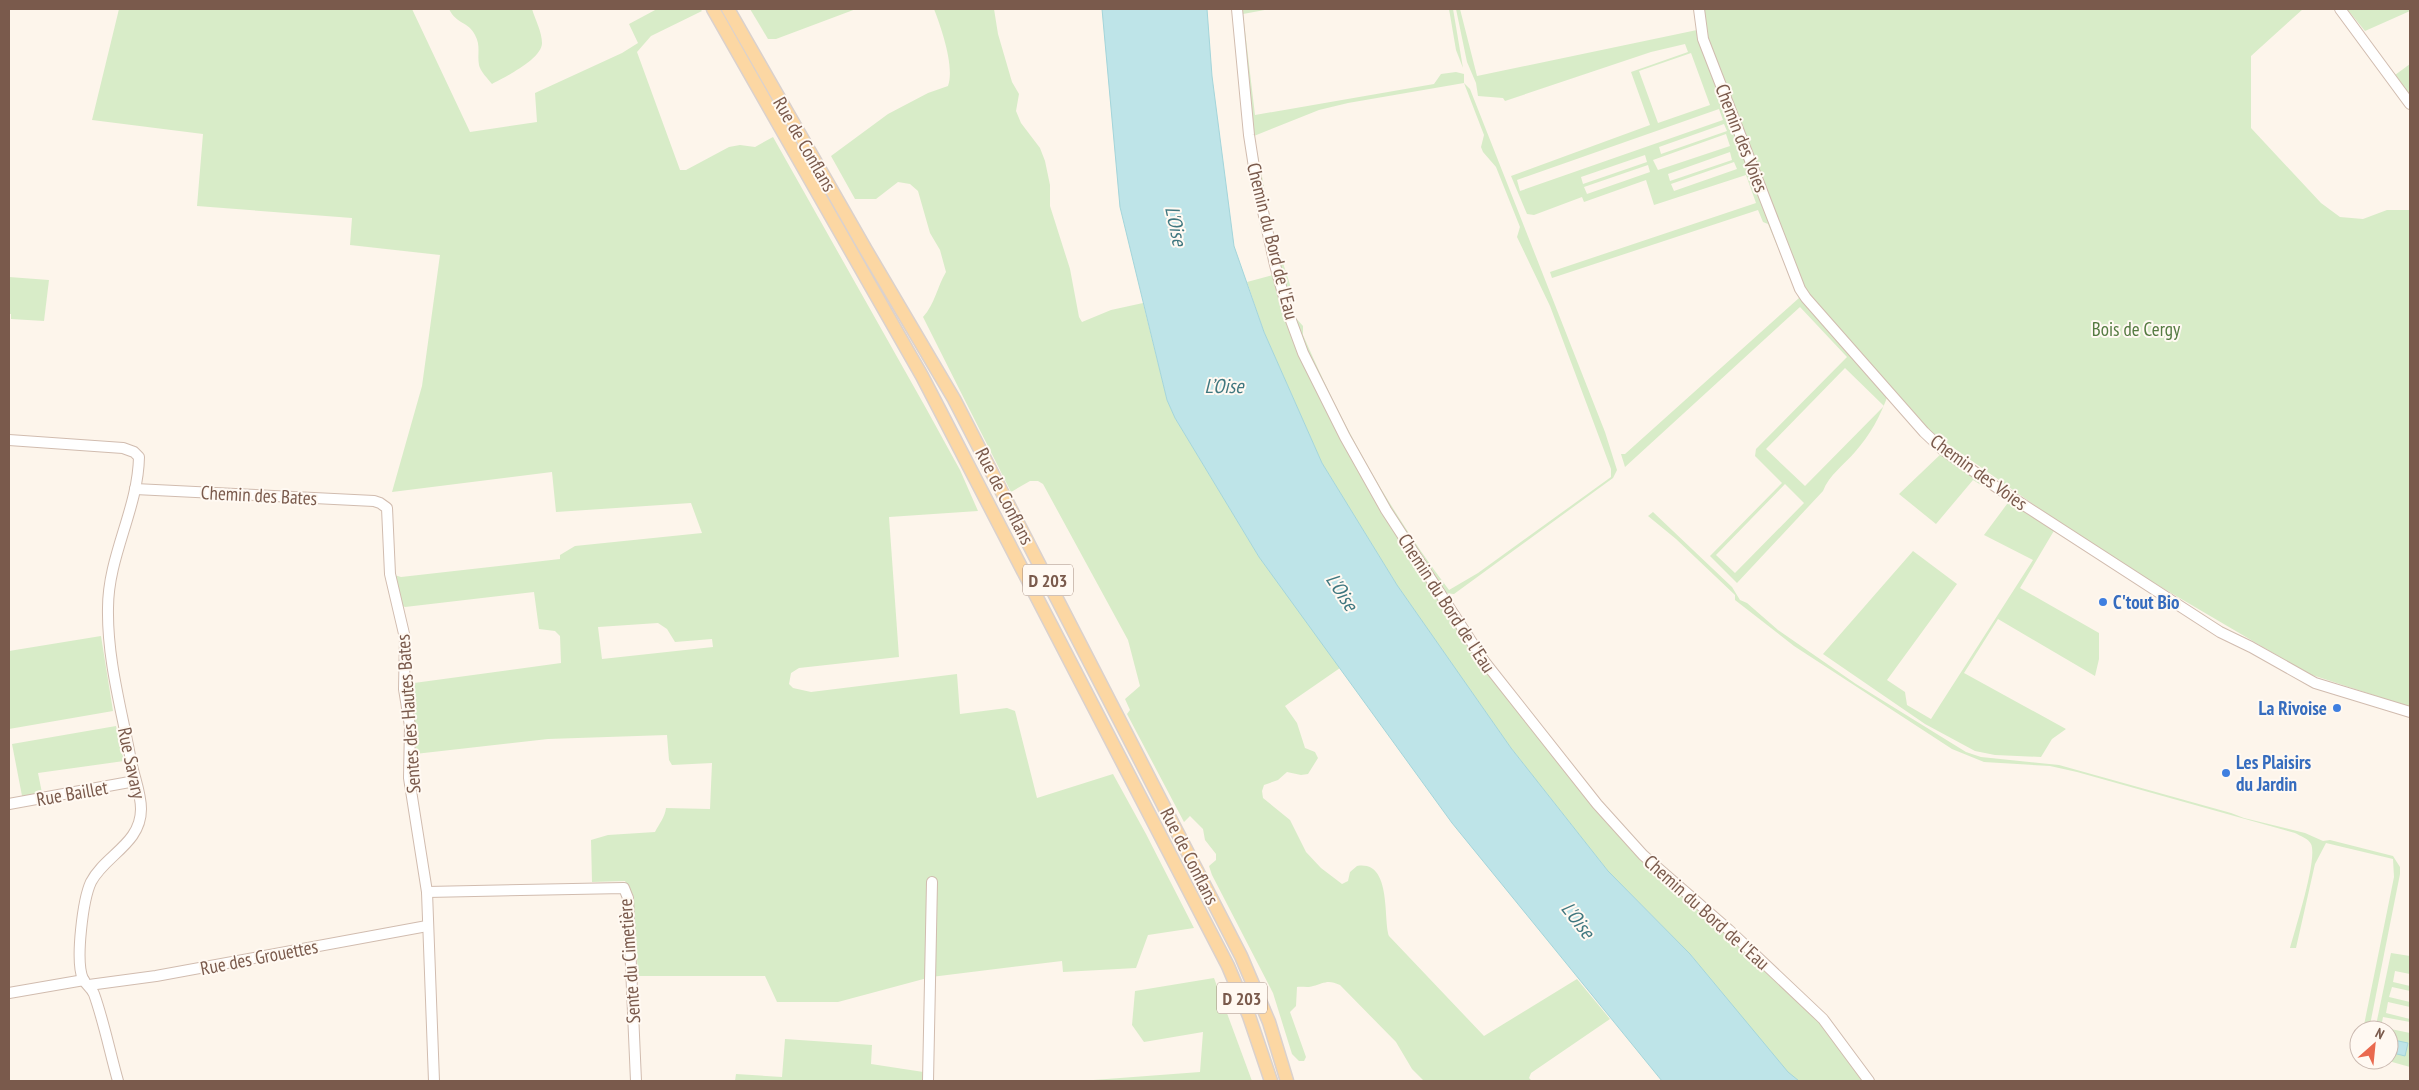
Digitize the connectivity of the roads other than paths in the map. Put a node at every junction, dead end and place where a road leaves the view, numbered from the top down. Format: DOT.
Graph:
graph roads {
  1 [pos="713,9"];
  2 [pos="728,9"];
  3 [pos="1236,9"];
  4 [pos="1699,9"];
  5 [pos="2340,9"];
  6 [pos="2410,104"];
  7 [pos="9,440"];
  8 [pos="135,489"];
  9 [pos="383,504"];
  10 [pos="2410,712"];
  11 [pos="135,781"];
  12 [pos="9,804"];
  13 [pos="932,882"];
  14 [pos="427,892"];
  15 [pos="427,926"];
  16 [pos="87,983"];
  17 [pos="9,993"];
  18 [pos="118,1081"];
  19 [pos="434,1081"];
  20 [pos="636,1081"];
  21 [pos="928,1081"];
  22 [pos="1270,1081"];
  23 [pos="1287,1081"];
  24 [pos="1869,1081"];
  1 -- 22 [label="main road, Rue de Conflans / D 203"];
  2 -- 23 [label="main road, Rue de Conflans / D 203"];
  3 -- 24 [label="street, Chemin du Bord de l'Eau"];
  4 -- 10 [label="street, Chemin des Voies"];
  5 -- 6 [label="street"];
  7 -- 8 [label="street, Rue Savary"];
  8 -- 9 [label="street, Chemin des Bates"];
  8 -- 11 [label="street, Rue Savary"];
  9 -- 14 [label="street, Sentes des Hautes Bates"];
  11 -- 12 [label="street, Rue Baillet"];
  11 -- 16 [label="street, Rue Savary"];
  13 -- 21 [label="street"];
  14 -- 15 [label="street, Sentes des Hautes Bates"];
  14 -- 20 [label="street, Sente du Cimetière"];
  15 -- 16 [label="street, Rue des Grouettes"];
  15 -- 19 [label="street, Sentes des Hautes Bates"];
  16 -- 17 [label="street, Rue des Grouettes"];
  16 -- 18 [label="street, Rue Savary"];
}
